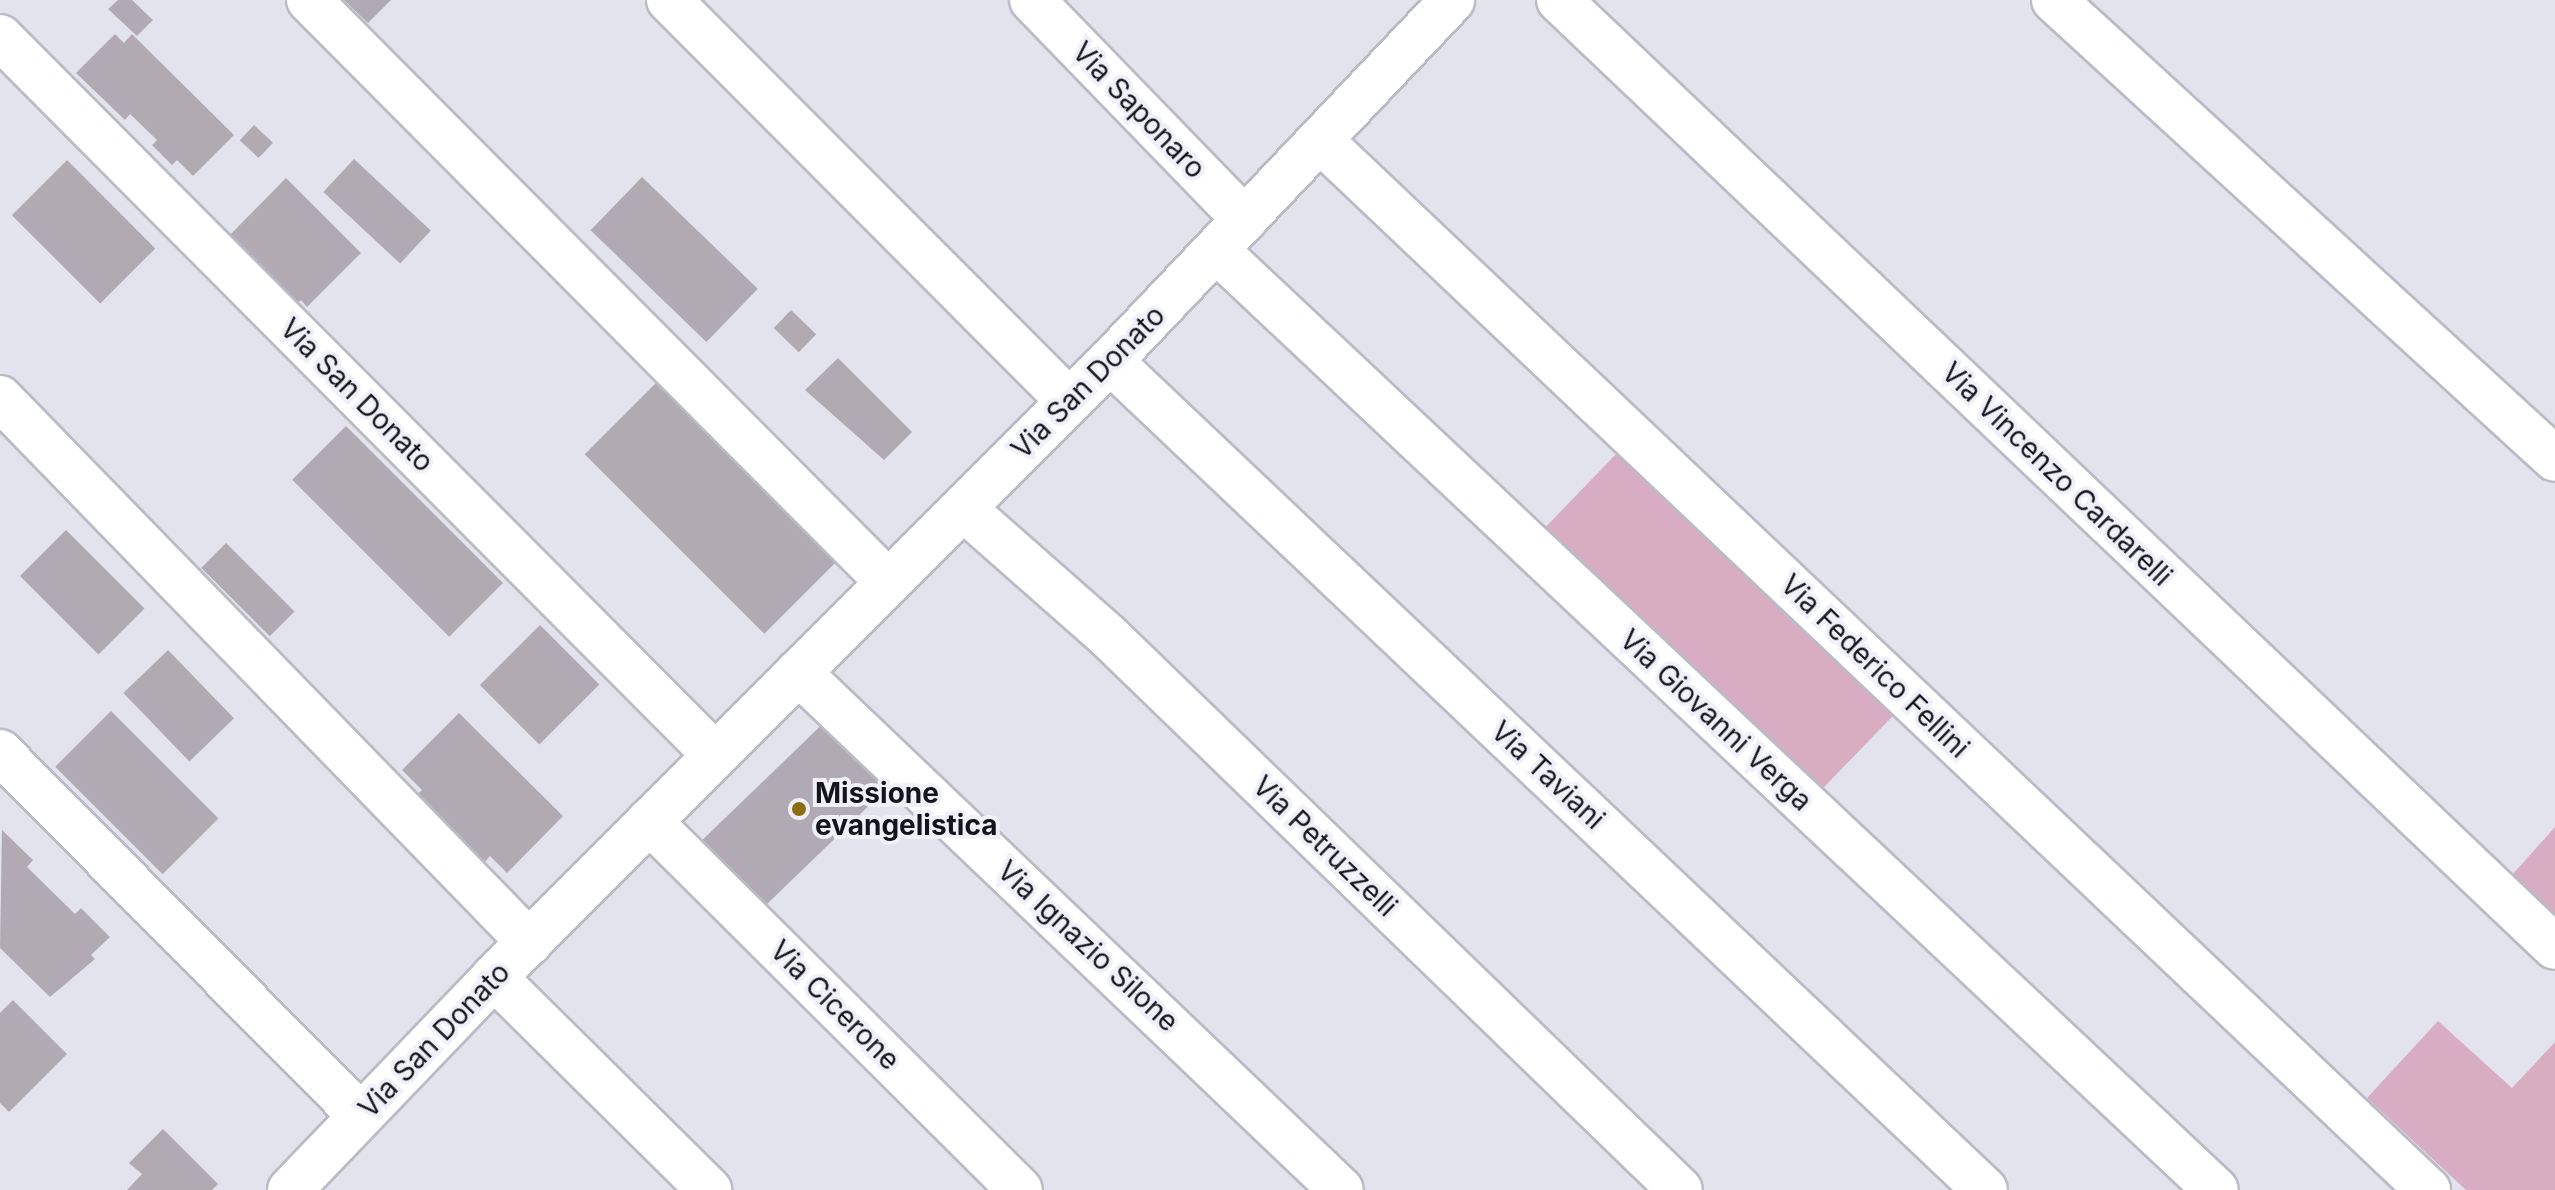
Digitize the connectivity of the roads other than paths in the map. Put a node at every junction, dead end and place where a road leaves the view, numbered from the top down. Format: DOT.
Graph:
graph roads {
  1 [pos="309,0"];
  2 [pos="669,0"];
  3 [pos="1032,0"];
  4 [pos="1452,0"];
  5 [pos="1559,0"];
  6 [pos="2054,0"];
  7 [pos="0,37"];
  8 [pos="1322,142"];
  9 [pos="1231,235"];
  10 [pos="1110,361"];
  11 [pos="0,398"];
  12 [pos="1068,400"];
  13 [pos="2555,459"];
  14 [pos="964,509"];
  15 [pos="887,581"];
  16 [pos="798,672"];
  17 [pos="0,752"];
  18 [pos="714,754"];
  19 [pos="649,821"];
  20 [pos="530,943"];
  21 [pos="2555,947"];
  22 [pos="494,977"];
  23 [pos="360,1115"];
  24 [pos="290,1190"];
  25 [pos="709,1190"];
  26 [pos="1020,1190"];
  27 [pos="1341,1190"];
  28 [pos="1680,1190"];
  29 [pos="1985,1190"];
  30 [pos="2216,1190"];
  31 [pos="2428,1190"];
  1 -- 15 [label="street"];
  2 -- 12 [label="street"];
  3 -- 9 [label="street, Via Saponaro"];
  4 -- 8 [label="street, Via San Donato"];
  5 -- 21 [label="street, Via Vincenzo Cardarelli"];
  6 -- 13 [label="street"];
  7 -- 18 [label="street, Via San Donato"];
  8 -- 9 [label="street, Via San Donato"];
  8 -- 31 [label="street, Via Federico Fellini"];
  9 -- 10 [label="street, Via San Donato"];
  9 -- 30 [label="street, Via Giovanni Verga"];
  10 -- 12 [label="street, Via San Donato"];
  10 -- 29 [label="street, Via Taviani"];
  11 -- 20 [label="street"];
  12 -- 14 [label="street, Via San Donato"];
  14 -- 15 [label="street, Via San Donato"];
  14 -- 28 [label="street, Via Petruzzelli"];
  15 -- 16 [label="street, Via San Donato"];
  16 -- 18 [label="street, Via San Donato"];
  16 -- 27 [label="street, Via Ignazio Silone"];
  17 -- 23 [label="street"];
  18 -- 19 [label="street, Via San Donato"];
  19 -- 20 [label="street, Via San Donato"];
  19 -- 26 [label="street, Via Cicerone"];
  20 -- 22 [label="street, Via San Donato"];
  22 -- 23 [label="street, Via San Donato"];
  22 -- 25 [label="street"];
  23 -- 24 [label="street, Via San Donato"];
}
